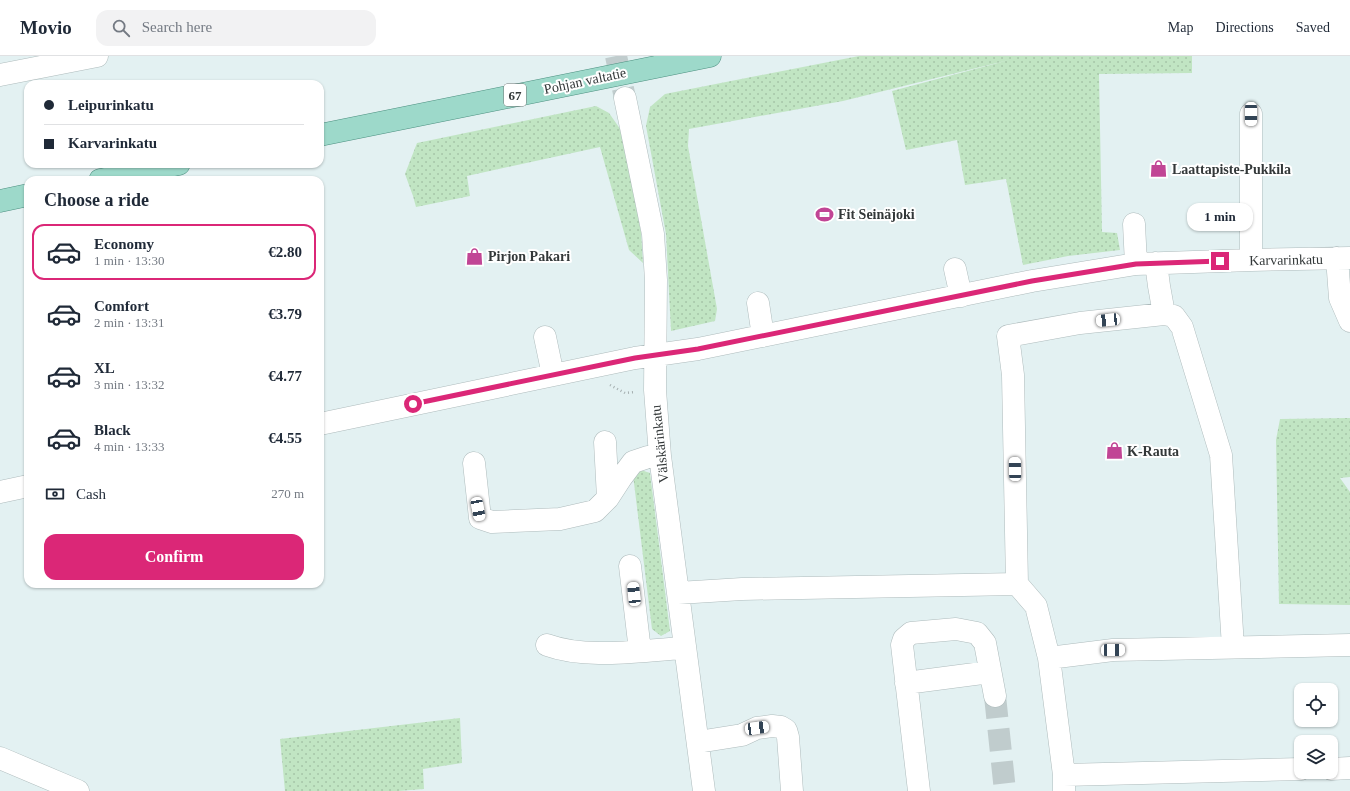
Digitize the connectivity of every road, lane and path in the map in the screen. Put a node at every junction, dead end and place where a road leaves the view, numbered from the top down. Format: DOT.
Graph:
graph roads {
  1 [pos="97,56"];
  2 [pos="710,56"];
  3 [pos="0,75"];
  4 [pos="624,98"];
  5 [pos="1251,114"];
  6 [pos="324,134"];
  7 [pos="159,168"];
  8 [pos="120,176"];
  9 [pos="24,196"];
  10 [pos="0,201"];
  11 [pos="1134,224"];
  12 [pos="1344,258"];
  13 [pos="1251,260"];
  14 [pos="1146,264"];
  15 [pos="955,268"];
  16 [pos="961,296"];
  17 [pos="758,303"];
  18 [pos="1164,314"];
  19 [pos="1350,321"];
  20 [pos="763,336"];
  21 [pos="545,337"];
  22 [pos="654,356"];
  23 [pos="553,375"];
  24 [pos="324,423"];
  25 [pos="605,442"];
  26 [pos="660,456"];
  27 [pos="474,464"];
  28 [pos="24,487"];
  29 [pos="0,492"];
  30 [pos="608,498"];
  31 [pos="630,566"];
  32 [pos="1017,584"];
  33 [pos="678,593"];
  34 [pos="547,645"];
  35 [pos="1350,645"];
  36 [pos="1233,647"];
  37 [pos="685,648"];
  38 [pos="640,651"];
  39 [pos="1049,658"];
  40 [pos="990,672"];
  41 [pos="906,683"];
  42 [pos="995,696"];
  43 [pos="698,742"];
  44 [pos="0,758"];
  45 [pos="1338,768"];
  46 [pos="1350,768"];
  47 [pos="1294,769"];
  48 [pos="1064,783"];
  49 [pos="697,790"];
  50 [pos="78,791"];
  51 [pos="792,791"];
  52 [pos="919,791"];
  1 -- 3 [label="street"];
  2 -- 6 [label="main road, Pohjan valtatie / 67"];
  4 -- 22 [label="street, Välskärinkatu"];
  5 -- 13 [label="street"];
  7 -- 8 [label="main road"];
  9 -- 10 [label="main road"];
  11 -- 14 [label="street"];
  12 -- 13 [label="street, Karvarinkatu"];
  12 -- 19 [label="street"];
  13 -- 14 [label="street, Karvarinkatu"];
  14 -- 16 [label="street, Karvarinkatu"];
  14 -- 18 [label="street"];
  15 -- 16 [label="street"];
  16 -- 20 [label="street, Karvarinkatu"];
  17 -- 20 [label="street"];
  18 -- 32 [label="street"];
  18 -- 36 [label="street"];
  20 -- 22 [label="street, Karvarinkatu"];
  21 -- 23 [label="street"];
  22 -- 23 [label="street, Karvarinkatu"];
  22 -- 26 [label="street, Välskärinkatu"];
  23 -- 24 [label="street, Karvarinkatu"];
  25 -- 30 [label="street"];
  26 -- 30 [label="street"];
  26 -- 33 [label="street, Välskärinkatu"];
  27 -- 30 [label="street"];
  28 -- 29 [label="street"];
  31 -- 38 [label="street"];
  32 -- 33 [label="street"];
  32 -- 39 [label="street"];
  33 -- 37 [label="street, Välskärinkatu"];
  34 -- 38 [label="street"];
  35 -- 36 [label="street"];
  36 -- 39 [label="street"];
  37 -- 38 [label="street"];
  37 -- 43 [label="street, Välskärinkatu"];
  39 -- 48 [label="street"];
  40 -- 41 [label="street"];
  40 -- 41 [label="street"];
  40 -- 42 [label="street"];
  41 -- 52 [label="street"];
  43 -- 49 [label="street, Välskärinkatu"];
  43 -- 51 [label="street"];
  44 -- 50 [label="street"];
  45 -- 46 [label="street"];
  47 -- 48 [label="street"];
}
